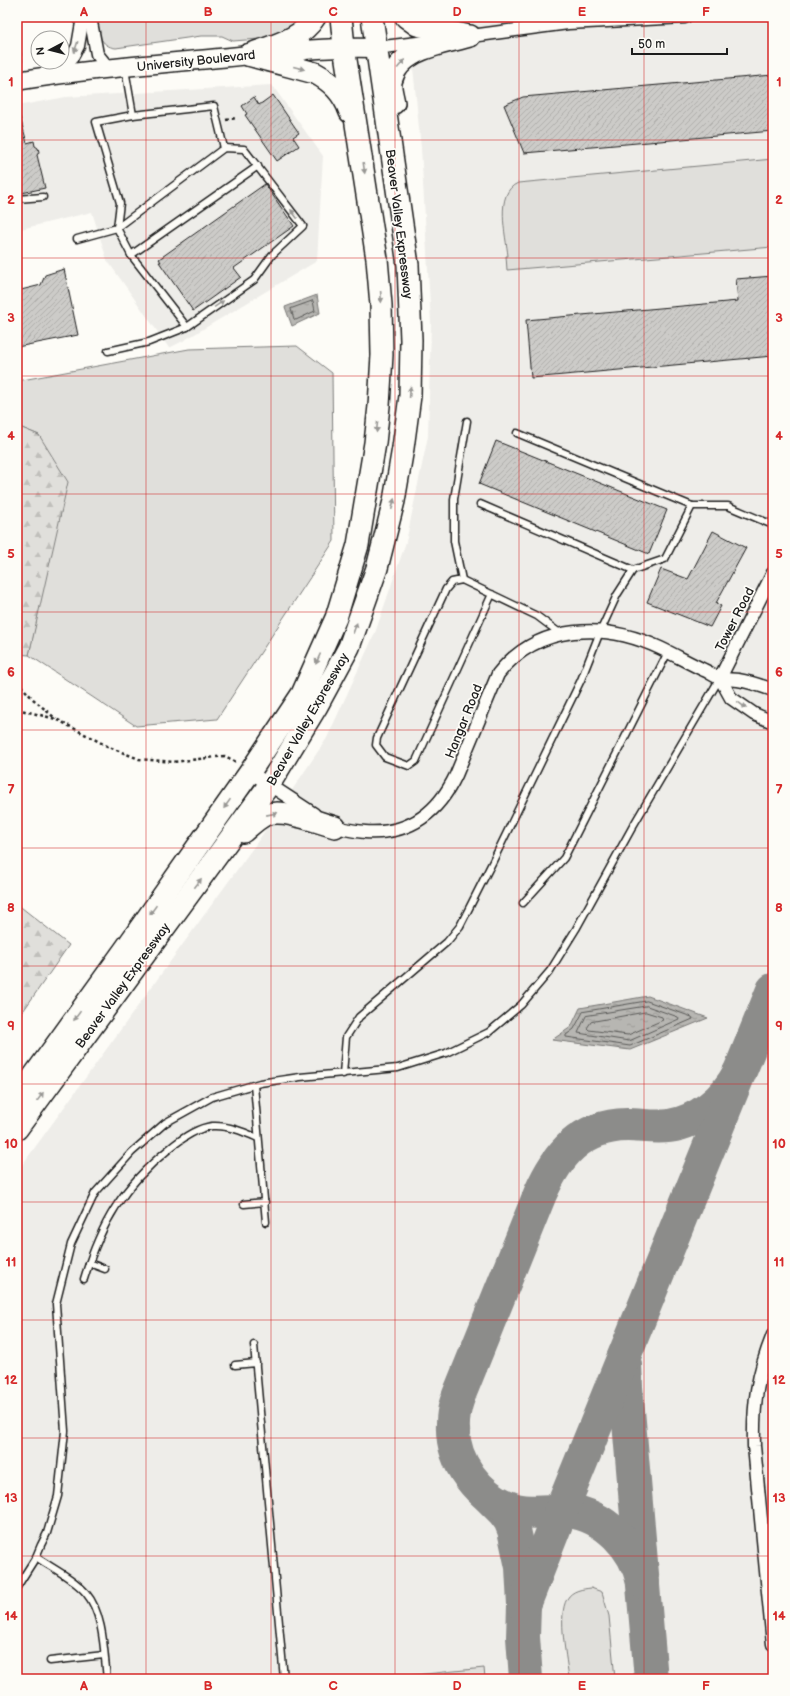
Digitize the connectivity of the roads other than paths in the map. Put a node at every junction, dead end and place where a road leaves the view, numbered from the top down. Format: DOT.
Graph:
graph roads {
  1 [pos="83,17"];
  2 [pos="90,17"];
  3 [pos="315,17"];
  4 [pos="341,17"];
  5 [pos="372,17"];
  6 [pos="406,17"];
  7 [pos="684,17"];
  8 [pos="470,36"];
  9 [pos="344,47"];
  10 [pos="375,48"];
  11 [pos="248,55"];
  12 [pos="117,68"];
  13 [pos="63,74"];
  14 [pos="21,80"];
  15 [pos="133,115"];
  16 [pos="360,140"];
  17 [pos="224,148"];
  18 [pos="258,166"];
  19 [pos="395,181"];
  20 [pos="44,197"];
  21 [pos="17,199"];
  22 [pos="117,228"];
  23 [pos="77,239"];
  24 [pos="131,255"];
  25 [pos="187,327"];
  26 [pos="108,350"];
  27 [pos="467,421"];
  28 [pos="517,433"];
  29 [pos="480,504"];
  30 [pos="692,506"];
  31 [pos="773,525"];
  32 [pos="633,570"];
  33 [pos="773,573"];
  34 [pos="462,580"];
  35 [pos="492,594"];
  36 [pos="600,632"];
  37 [pos="561,634"];
  38 [pos="668,652"];
  39 [pos="720,678"];
  40 [pos="773,690"];
  41 [pos="773,722"];
  42 [pos="250,772"];
  43 [pos="269,785"];
  44 [pos="335,827"];
  45 [pos="228,843"];
  46 [pos="523,903"];
  47 [pos="343,1074"];
  48 [pos="254,1085"];
  49 [pos="17,1099"];
  50 [pos="17,1129"];
  51 [pos="258,1138"];
  52 [pos="265,1202"];
  53 [pos="244,1204"];
  54 [pos="266,1222"];
  55 [pos="89,1262"];
  56 [pos="105,1270"];
  57 [pos="84,1279"];
  58 [pos="773,1335"];
  59 [pos="254,1345"];
  60 [pos="256,1363"];
  61 [pos="235,1365"];
  62 [pos="36,1557"];
  63 [pos="17,1587"];
  64 [pos="773,1644"];
  65 [pos="104,1655"];
  66 [pos="50,1661"];
  67 [pos="107,1679"];
  68 [pos="284,1679"];
  1 -- 13 [label="street, one-way"];
  2 -- 12 [label="street"];
  3 -- 11 [label="highway"];
  4 -- 9 [label="highway, Beaver Valley Expressway"];
  5 -- 10 [label="highway, Beaver Valley Expressway"];
  6 -- 8 [label="highway"];
  7 -- 8 [label="street"];
  8 -- 10 [label="street"];
  19 -- 8 [label="highway, one-way"];
  9 -- 10 [label="main road, University Boulevard"];
  9 -- 11 [label="main road, University Boulevard"];
  9 -- 16 [label="highway, Beaver Valley Expressway"];
  10 -- 19 [label="highway, Beaver Valley Expressway"];
  11 -- 12 [label="main road, University Boulevard"];
  11 -- 16 [label="highway, one-way"];
  12 -- 13 [label="main road, University Boulevard"];
  12 -- 15 [label="lane"];
  13 -- 14 [label="main road, University Boulevard"];
  15 -- 17 [label="lane"];
  15 -- 22 [label="lane"];
  16 -- 42 [label="highway, Beaver Valley Expressway, one-way"];
  17 -- 18 [label="lane"];
  17 -- 22 [label="lane"];
  18 -- 24 [label="lane"];
  25 -- 18 [label="lane, one-way"];
  43 -- 19 [label="highway, Beaver Valley Expressway, one-way"];
  20 -- 21 [label="lane"];
  22 -- 23 [label="lane"];
  22 -- 24 [label="lane"];
  24 -- 25 [label="lane"];
  25 -- 26 [label="lane"];
  27 -- 34 [label="lane"];
  28 -- 30 [label="lane"];
  29 -- 32 [label="lane"];
  30 -- 31 [label="lane"];
  30 -- 32 [label="lane"];
  32 -- 36 [label="lane"];
  33 -- 39 [label="street, Tower Road"];
  34 -- 35 [label="lane"];
  34 -- 35 [label="lane"];
  35 -- 37 [label="lane"];
  36 -- 37 [label="street, Hangar Road"];
  36 -- 38 [label="street, Hangar Road"];
  36 -- 47 [label="lane"];
  37 -- 44 [label="street, Hangar Road"];
  38 -- 39 [label="street, Hangar Road"];
  38 -- 46 [label="lane"];
  39 -- 40 [label="street, Hangar Road"];
  39 -- 41 [label="street, one-way"];
  39 -- 47 [label="lane"];
  42 -- 43 [label="street, Hangar Road"];
  42 -- 49 [label="highway, Beaver Valley Expressway, one-way"];
  43 -- 44 [label="street, Hangar Road"];
  43 -- 45 [label="highway, Beaver Valley Expressway"];
  45 -- 44 [label="highway, one-way"];
  50 -- 45 [label="highway, Beaver Valley Expressway, one-way"];
  47 -- 48 [label="lane"];
  48 -- 51 [label="lane"];
  48 -- 62 [label="lane"];
  51 -- 52 [label="lane"];
  51 -- 55 [label="lane"];
  52 -- 53 [label="lane"];
  52 -- 54 [label="lane"];
  55 -- 56 [label="lane"];
  55 -- 57 [label="lane"];
  58 -- 64 [label="street"];
  59 -- 60 [label="lane"];
  60 -- 61 [label="lane"];
  60 -- 68 [label="lane"];
  62 -- 63 [label="lane"];
  62 -- 65 [label="lane"];
  65 -- 66 [label="lane"];
  65 -- 67 [label="lane"];
}
